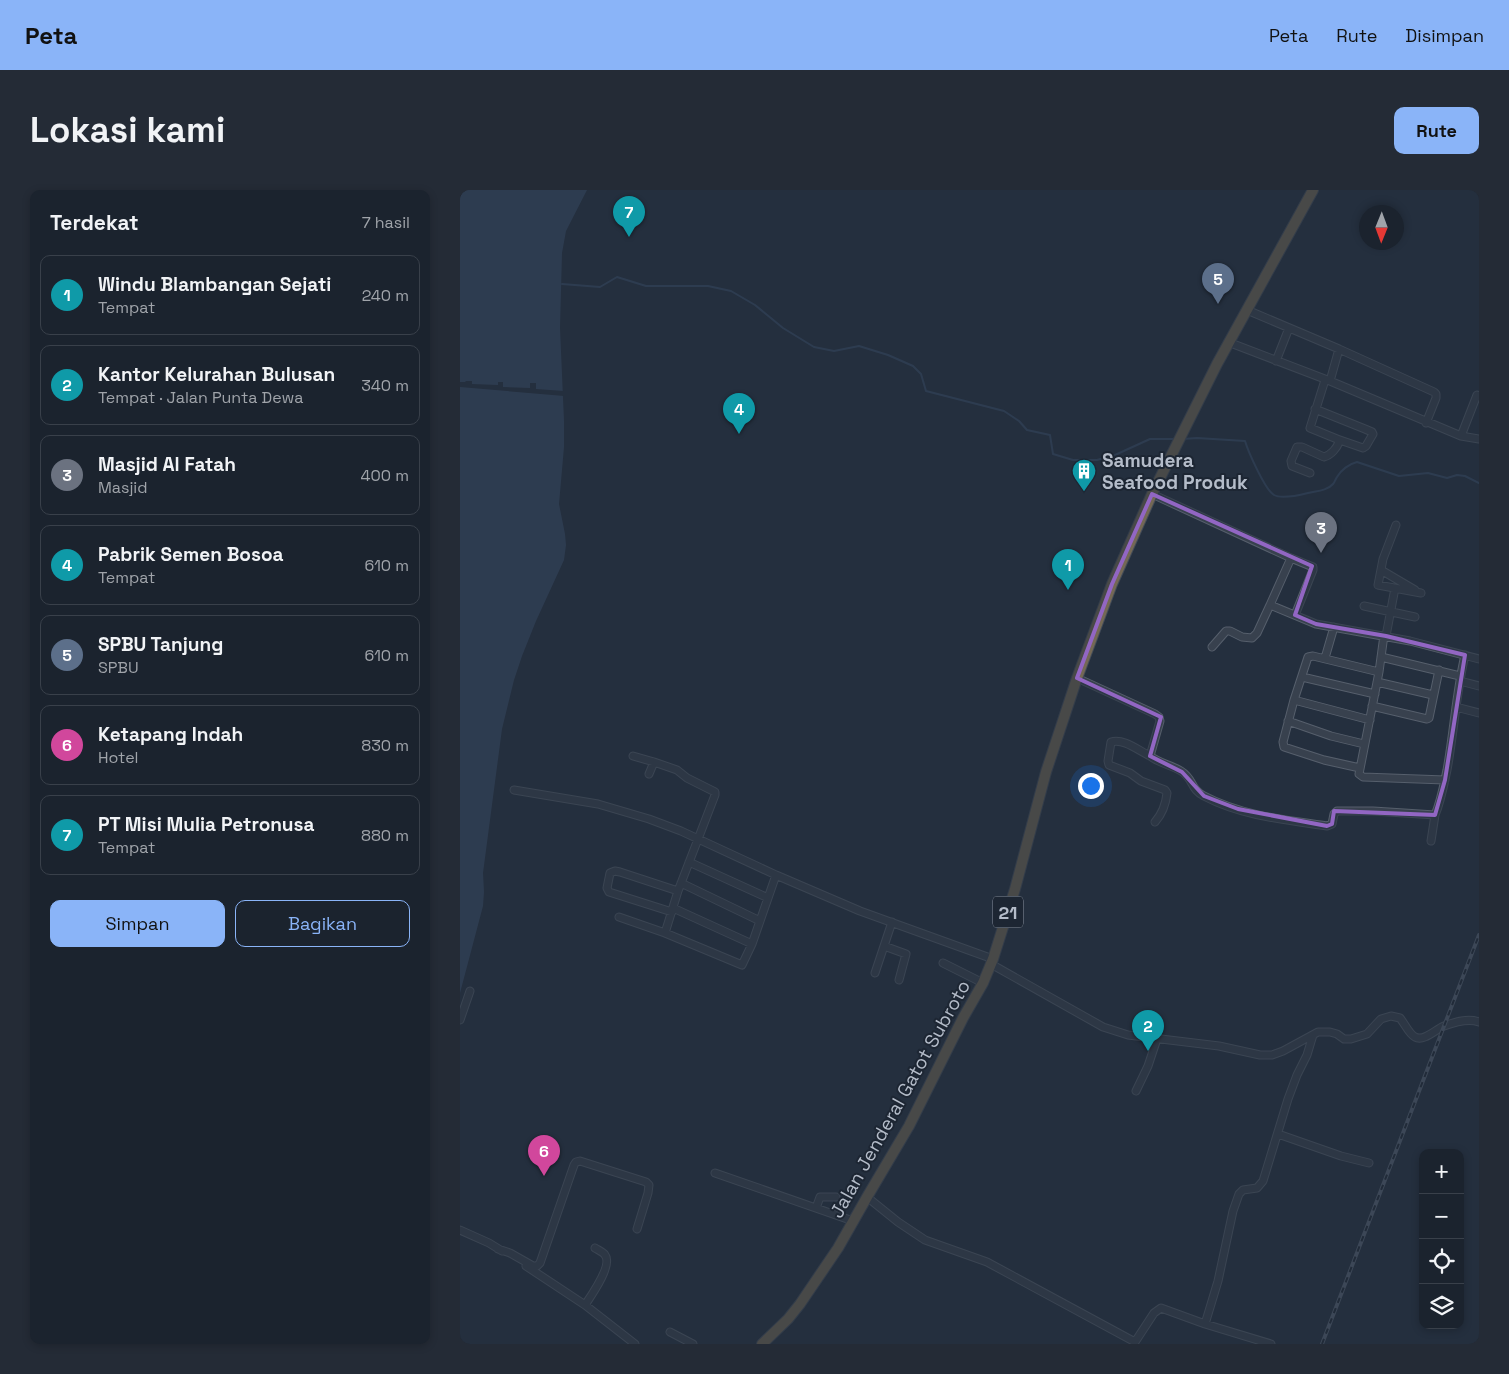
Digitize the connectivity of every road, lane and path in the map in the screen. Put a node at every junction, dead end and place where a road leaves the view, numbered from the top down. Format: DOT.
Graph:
graph roads {
  1 [pos="1313,190"];
  2 [pos="1247,310"];
  3 [pos="1289,328"];
  4 [pos="1228,342"];
  5 [pos="1339,349"];
  6 [pos="1276,360"];
  7 [pos="1327,380"];
  8 [pos="1477,395"];
  9 [pos="1315,409"];
  10 [pos="1426,423"];
  11 [pos="1461,436"];
  12 [pos="1337,439"];
  13 [pos="1479,439"];
  14 [pos="1310,473"];
  15 [pos="1152,494"];
  16 [pos="1396,525"];
  17 [pos="1291,558"];
  18 [pos="1381,570"];
  19 [pos="1395,588"];
  20 [pos="1270,605"];
  21 [pos="1364,606"];
  22 [pos="1391,611"];
  23 [pos="1295,615"];
  24 [pos="1415,616"];
  25 [pos="1334,627"];
  26 [pos="1385,635"];
  27 [pos="1212,647"];
  28 [pos="1465,655"];
  29 [pos="1381,657"];
  30 [pos="1325,658"];
  31 [pos="1479,659"];
  32 [pos="1439,670"];
  33 [pos="1379,672"];
  34 [pos="1302,677"];
  35 [pos="1077,678"];
  36 [pos="1460,678"];
  37 [pos="1377,682"];
  38 [pos="1479,686"];
  39 [pos="1374,694"];
  40 [pos="1433,695"];
  41 [pos="1294,700"];
  42 [pos="1372,706"];
  43 [pos="1456,707"];
  44 [pos="1479,713"];
  45 [pos="1370,720"];
  46 [pos="1288,721"];
  47 [pos="1364,744"];
  48 [pos="633,756"];
  49 [pos="1150,756"];
  50 [pos="654,762"];
  51 [pos="1360,768"];
  52 [pos="649,774"];
  53 [pos="1445,780"];
  54 [pos="514,790"];
  55 [pos="1435,814"];
  56 [pos="1155,822"];
  57 [pos="698,840"];
  58 [pos="1430,841"];
  59 [pos="689,862"];
  60 [pos="776,875"];
  61 [pos="681,883"];
  62 [pos="678,891"];
  63 [pos="768,898"];
  64 [pos="673,910"];
  65 [pos="619,917"];
  66 [pos="760,921"];
  67 [pos="892,922"];
  68 [pos="665,933"];
  69 [pos="752,944"];
  70 [pos="884,946"];
  71 [pos="992,962"];
  72 [pos="943,963"];
  73 [pos="875,972"];
  74 [pos="899,980"];
  75 [pos="983,984"];
  76 [pos="470,991"];
  77 [pos="460,1020"];
  78 [pos="1479,1022"];
  79 [pos="1313,1035"];
  80 [pos="1157,1039"];
  81 [pos="1136,1091"];
  82 [pos="1278,1134"];
  83 [pos="1369,1164"];
  84 [pos="714,1172"];
  85 [pos="867,1196"];
  86 [pos="836,1197"];
  87 [pos="816,1208"];
  88 [pos="853,1221"];
  89 [pos="637,1229"];
  90 [pos="460,1230"];
  91 [pos="595,1248"];
  92 [pos="498,1249"];
  93 [pos="584,1305"];
  94 [pos="1205,1324"];
  95 [pos="670,1332"];
  96 [pos="1135,1343"];
  97 [pos="635,1344"];
  98 [pos="693,1344"];
  99 [pos="762,1344"];
  100 [pos="1271,1344"];
  1 -- 2 [label="highway, Jalan Jenderal Gatot Subroto / 21"];
  2 -- 3 [label="street"];
  2 -- 4 [label="highway, Jalan Jenderal Gatot Subroto / 21"];
  3 -- 5 [label="street"];
  3 -- 6 [label="street"];
  4 -- 6 [label="street"];
  4 -- 15 [label="highway, Jalan Jenderal Gatot Subroto / 21"];
  5 -- 7 [label="street"];
  5 -- 10 [label="street"];
  6 -- 7 [label="street"];
  7 -- 9 [label="street"];
  7 -- 10 [label="street"];
  8 -- 11 [label="street"];
  9 -- 12 [label="street"];
  9 -- 12 [label="street"];
  10 -- 11 [label="street"];
  11 -- 13 [label="street"];
  12 -- 14 [label="street"];
  15 -- 17 [label="street"];
  15 -- 35 [label="highway, Jalan Jenderal Gatot Subroto / 21"];
  16 -- 18 [label="street"];
  17 -- 20 [label="street"];
  17 -- 23 [label="street"];
  18 -- 19 [label="street"];
  18 -- 19 [label="street"];
  19 -- 22 [label="street"];
  20 -- 23 [label="street"];
  20 -- 27 [label="street"];
  21 -- 22 [label="street"];
  22 -- 24 [label="street"];
  22 -- 26 [label="street"];
  23 -- 25 [label="street"];
  25 -- 26 [label="street"];
  25 -- 30 [label="street"];
  26 -- 28 [label="street"];
  26 -- 29 [label="street"];
  28 -- 31 [label="street"];
  28 -- 36 [label="street"];
  29 -- 32 [label="street"];
  29 -- 33 [label="street"];
  30 -- 33 [label="street"];
  30 -- 34 [label="street"];
  32 -- 36 [label="street"];
  32 -- 40 [label="street"];
  33 -- 37 [label="street"];
  34 -- 39 [label="street"];
  34 -- 41 [label="street"];
  35 -- 49 [label="street"];
  35 -- 71 [label="highway, Jalan Jenderal Gatot Subroto / 21"];
  36 -- 38 [label="street"];
  36 -- 43 [label="street"];
  37 -- 39 [label="street"];
  37 -- 40 [label="street"];
  39 -- 42 [label="street"];
  40 -- 42 [label="street"];
  41 -- 45 [label="street"];
  41 -- 46 [label="street"];
  42 -- 45 [label="street"];
  43 -- 44 [label="street"];
  43 -- 53 [label="street"];
  45 -- 47 [label="street"];
  46 -- 47 [label="street"];
  46 -- 51 [label="street"];
  47 -- 51 [label="street"];
  48 -- 50 [label="street"];
  49 -- 55 [label="street"];
  49 -- 56 [label="street"];
  50 -- 52 [label="street"];
  50 -- 57 [label="street"];
  51 -- 53 [label="street"];
  53 -- 55 [label="street"];
  54 -- 57 [label="street"];
  55 -- 58 [label="street"];
  57 -- 59 [label="street"];
  57 -- 60 [label="street"];
  59 -- 61 [label="street"];
  59 -- 63 [label="street"];
  60 -- 63 [label="street"];
  60 -- 67 [label="street"];
  61 -- 62 [label="street"];
  61 -- 66 [label="street"];
  62 -- 64 [label="street"];
  62 -- 64 [label="street"];
  63 -- 66 [label="street"];
  64 -- 68 [label="street"];
  64 -- 69 [label="street"];
  65 -- 68 [label="street"];
  66 -- 69 [label="street"];
  67 -- 70 [label="street"];
  67 -- 71 [label="street"];
  68 -- 69 [label="street"];
  70 -- 73 [label="street"];
  70 -- 74 [label="street"];
  71 -- 75 [label="highway, Jalan Jenderal Gatot Subroto / 21"];
  71 -- 80 [label="street"];
  72 -- 75 [label="street"];
  75 -- 85 [label="highway, Jalan Jenderal Gatot Subroto / 21"];
  76 -- 77 [label="street"];
  78 -- 79 [label="street"];
  79 -- 80 [label="street"];
  79 -- 82 [label="street"];
  80 -- 81 [label="street"];
  82 -- 83 [label="street"];
  82 -- 94 [label="street"];
  84 -- 87 [label="street"];
  85 -- 88 [label="highway, Jalan Jenderal Gatot Subroto / 21"];
  85 -- 96 [label="street"];
  86 -- 87 [label="street"];
  87 -- 88 [label="street"];
  88 -- 99 [label="highway, Jalan Jenderal Gatot Subroto / 21"];
  89 -- 92 [label="street"];
  90 -- 92 [label="street"];
  91 -- 93 [label="street"];
  92 -- 93 [label="street"];
  93 -- 97 [label="street"];
  94 -- 96 [label="street"];
  94 -- 100 [label="street"];
  95 -- 98 [label="street"];
}
